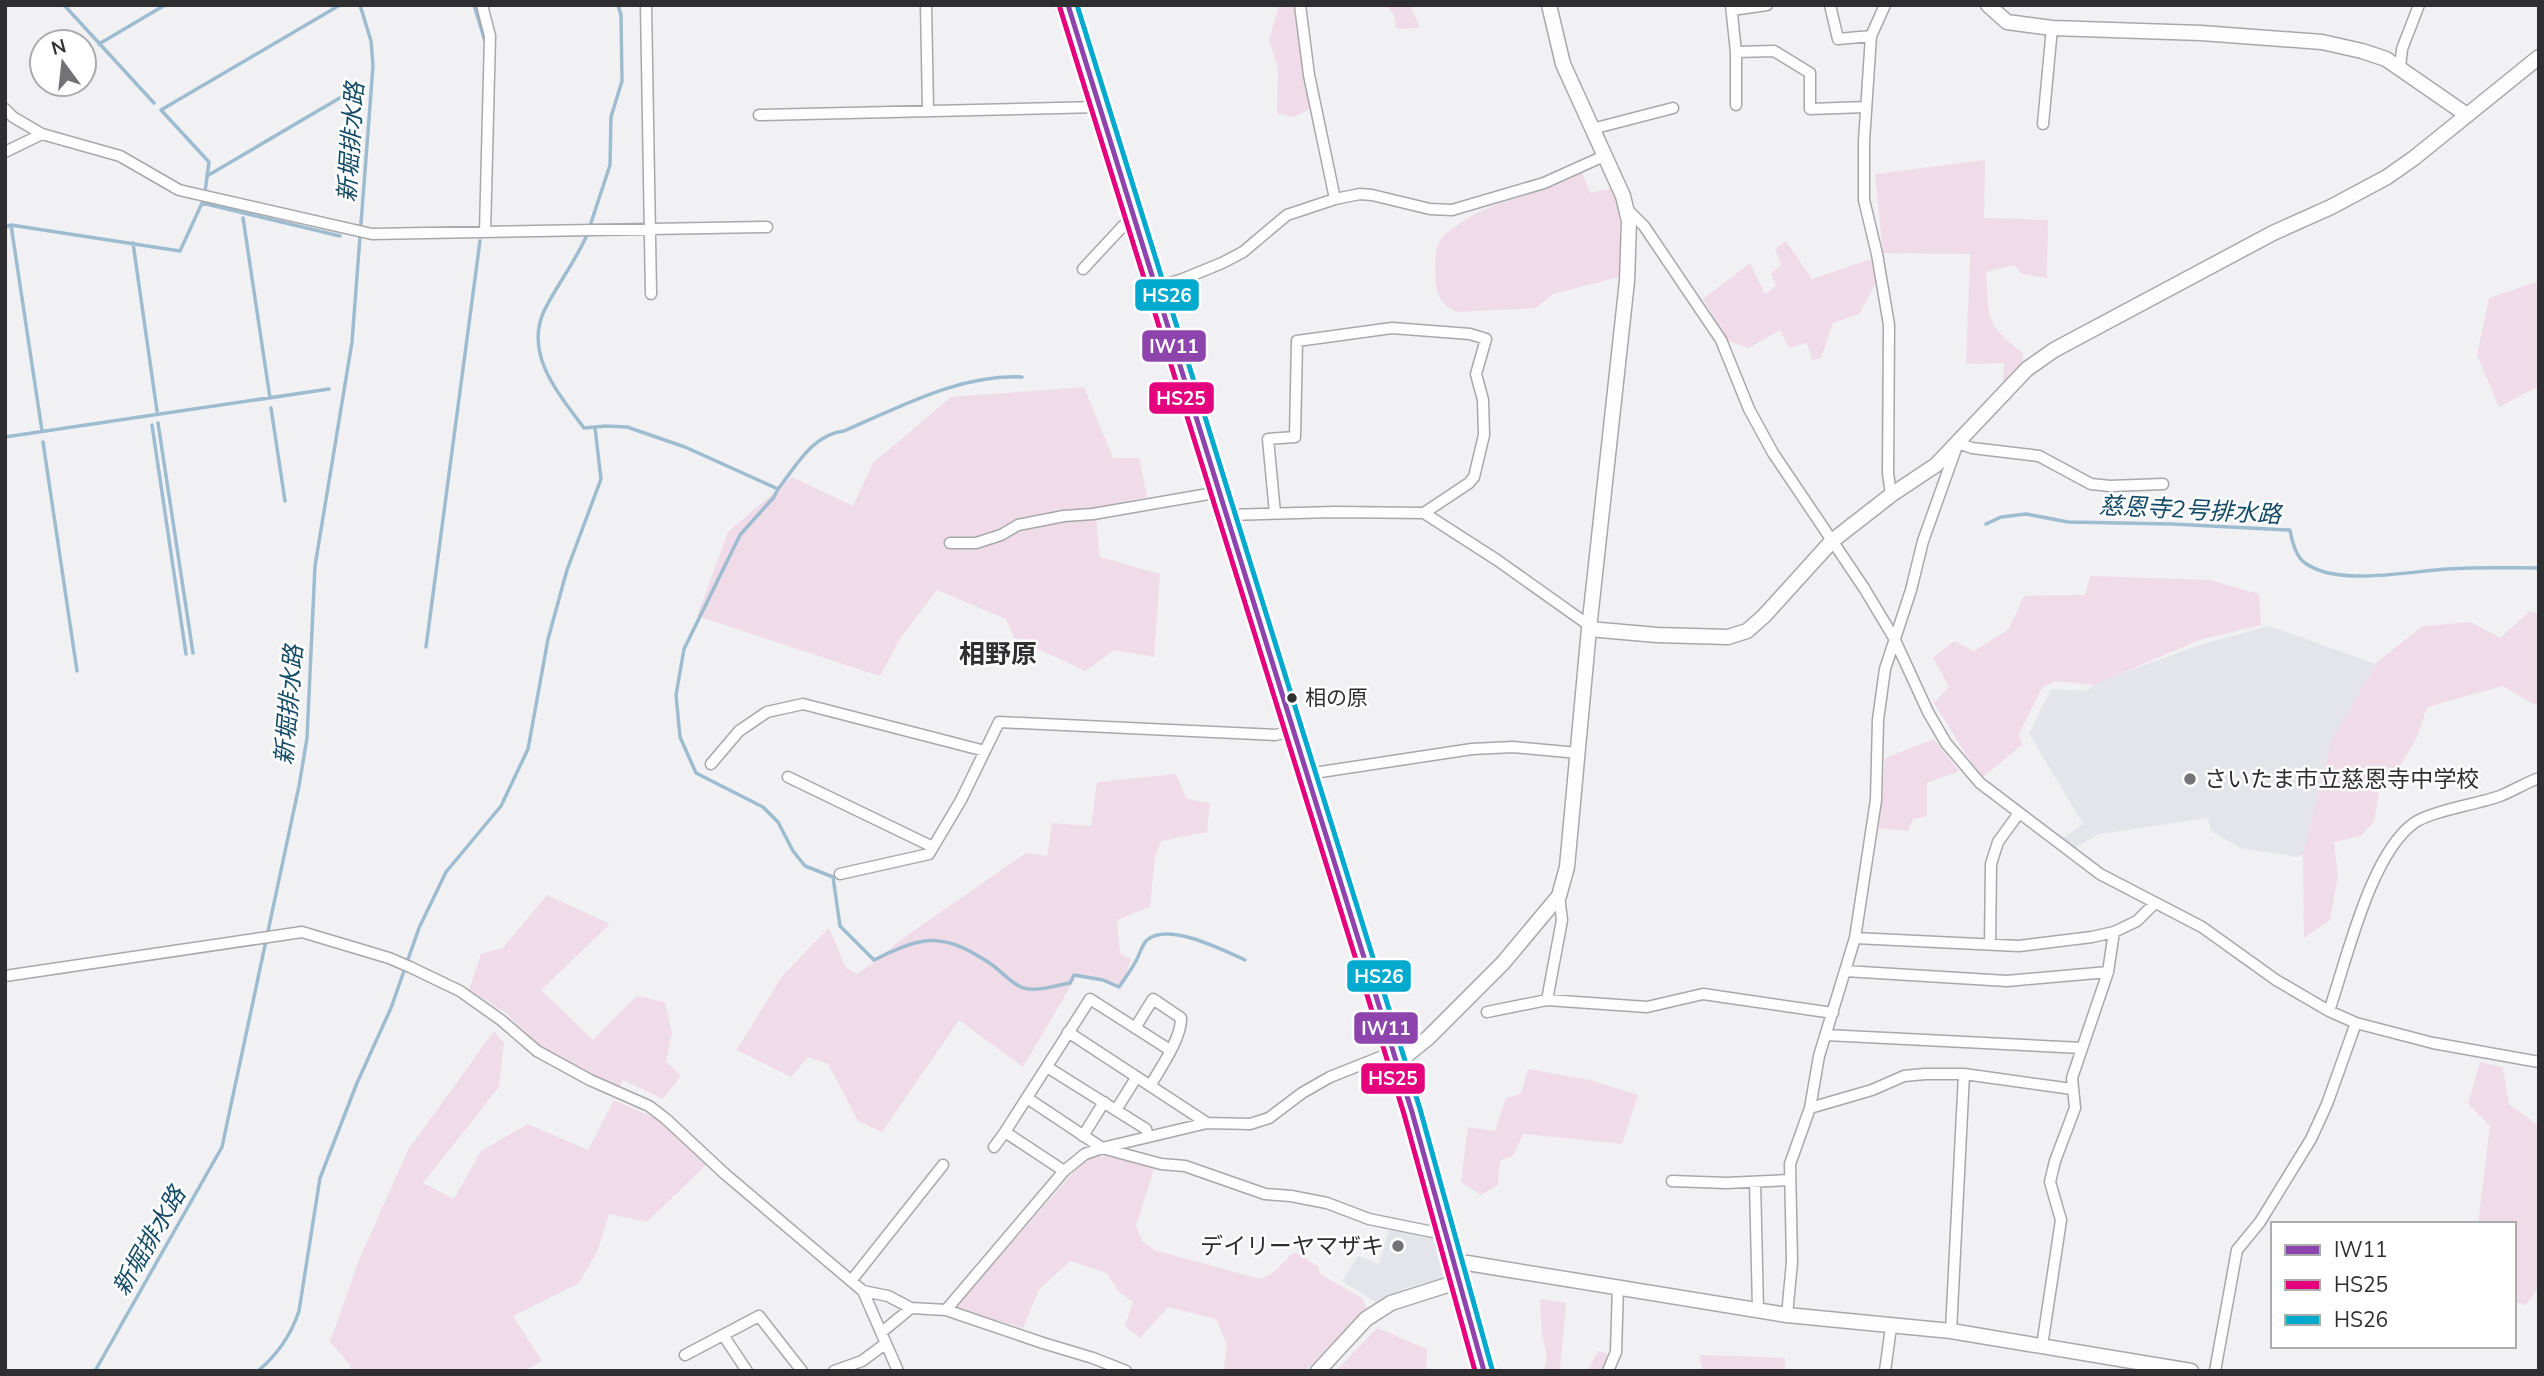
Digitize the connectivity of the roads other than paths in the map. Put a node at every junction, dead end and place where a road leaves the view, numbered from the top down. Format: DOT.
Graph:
graph roads {
  1 [pos="482,5"];
  2 [pos="646,5"];
  3 [pos="926,5"];
  4 [pos="1068,5"];
  5 [pos="1300,5"];
  6 [pos="1549,5"];
  7 [pos="1767,5"];
  8 [pos="1830,5"];
  9 [pos="1885,5"];
  10 [pos="1988,5"];
  11 [pos="2419,5"];
  12 [pos="1732,8"];
  13 [pos="2052,28"];
  14 [pos="1871,36"];
  15 [pos="1736,51"];
  16 [pos="2539,57"];
  17 [pos="2400,68"];
  18 [pos="1736,104"];
  19 [pos="1100,107"];
  20 [pos="1867,107"];
  21 [pos="1672,108"];
  22 [pos="5,109"];
  23 [pos="928,110"];
  24 [pos="2467,114"];
  25 [pos="759,115"];
  26 [pos="2043,124"];
  27 [pos="1592,129"];
  28 [pos="42,134"];
  29 [pos="5,152"];
  30 [pos="1604,156"];
  31 [pos="1335,199"];
  32 [pos="1628,209"];
  33 [pos="1135,218"];
  34 [pos="767,227"];
  35 [pos="649,229"];
  36 [pos="485,232"];
  37 [pos="1083,269"];
  38 [pos="1157,287"];
  39 [pos="651,294"];
  40 [pos="1958,443"];
  41 [pos="2164,484"];
  42 [pos="1220,492"];
  43 [pos="1891,495"];
  44 [pos="1275,513"];
  45 [pos="1424,513"];
  46 [pos="1227,515"];
  47 [pos="1832,541"];
  48 [pos="950,543"];
  49 [pos="1590,628"];
  50 [pos="1894,638"];
  51 [pos="1293,731"];
  52 [pos="985,751"];
  53 [pos="1578,753"];
  54 [pos="711,764"];
  55 [pos="1307,774"];
  56 [pos="788,777"];
  57 [pos="2539,778"];
  58 [pos="2019,813"];
  59 [pos="933,847"];
  60 [pos="840,874"];
  61 [pos="1559,896"];
  62 [pos="2155,903"];
  63 [pos="2114,932"];
  64 [pos="1855,938"];
  65 [pos="1990,944"];
  66 [pos="1845,971"];
  67 [pos="2108,972"];
  68 [pos="5,976"];
  69 [pos="1547,1000"];
  70 [pos="2329,1011"];
  71 [pos="1487,1012"];
  72 [pos="1833,1013"];
  73 [pos="2356,1023"];
  74 [pos="1135,1028"];
  75 [pos="1068,1032"];
  76 [pos="1826,1035"];
  77 [pos="2082,1048"];
  78 [pos="1170,1050"];
  79 [pos="1395,1057"];
  80 [pos="2539,1062"];
  81 [pos="1047,1067"];
  82 [pos="1964,1074"];
  83 [pos="1136,1078"];
  84 [pos="1150,1086"];
  85 [pos="2072,1089"];
  86 [pos="1027,1098"];
  87 [pos="1104,1102"];
  88 [pos="1810,1108"];
  89 [pos="1116,1110"];
  90 [pos="1207,1123"];
  91 [pos="1005,1132"];
  92 [pos="1083,1136"];
  93 [pos="1148,1136"];
  94 [pos="994,1147"];
  95 [pos="1102,1148"];
  96 [pos="943,1165"];
  97 [pos="1064,1171"];
  98 [pos="1789,1180"];
  99 [pos="1672,1181"];
  100 [pos="1755,1182"];
  101 [pos="1446,1232"];
  102 [pos="1457,1273"];
  103 [pos="851,1281"];
  104 [pos="1619,1286"];
  105 [pos="863,1291"];
  106 [pos="911,1308"];
  107 [pos="1758,1309"];
  108 [pos="946,1310"];
  109 [pos="1787,1315"];
  110 [pos="1891,1327"];
  111 [pos="1951,1331"];
  112 [pos="882,1332"];
  113 [pos="723,1335"];
  114 [pos="886,1344"];
  115 [pos="2042,1346"];
  116 [pos="685,1355"];
  117 [pos="747,1371"];
  118 [pos="802,1371"];
  119 [pos="834,1371"];
  120 [pos="898,1371"];
  121 [pos="1126,1371"];
  122 [pos="1318,1371"];
  123 [pos="1484,1371"];
  124 [pos="1608,1371"];
  125 [pos="1885,1371"];
  126 [pos="2191,1371"];
  127 [pos="2215,1371"];
  1 -- 36 [label="street"];
  2 -- 35 [label="street"];
  3 -- 23 [label="street"];
  4 -- 19 [label="main road"];
  5 -- 31 [label="street"];
  6 -- 27 [label="street"];
  7 -- 12 [label="street"];
  8 -- 14 [label="street"];
  9 -- 14 [label="street"];
  10 -- 13 [label="street"];
  11 -- 17 [label="street"];
  12 -- 15 [label="street"];
  13 -- 17 [label="street"];
  13 -- 26 [label="street"];
  14 -- 20 [label="street"];
  15 -- 18 [label="street"];
  15 -- 20 [label="street"];
  16 -- 24 [label="street"];
  17 -- 24 [label="street"];
  19 -- 23 [label="street"];
  19 -- 33 [label="main road"];
  20 -- 43 [label="street"];
  21 -- 27 [label="street"];
  22 -- 28 [label="street"];
  23 -- 25 [label="street"];
  24 -- 40 [label="street"];
  27 -- 30 [label="street"];
  28 -- 29 [label="street"];
  28 -- 36 [label="street"];
  30 -- 31 [label="street"];
  30 -- 32 [label="street"];
  31 -- 38 [label="street"];
  32 -- 47 [label="street"];
  32 -- 49 [label="street"];
  33 -- 37 [label="street"];
  33 -- 38 [label="main road"];
  34 -- 35 [label="street"];
  35 -- 36 [label="street"];
  35 -- 39 [label="street"];
  38 -- 42 [label="main road"];
  40 -- 41 [label="street"];
  40 -- 43 [label="street"];
  40 -- 50 [label="street"];
  42 -- 46 [label="main road"];
  42 -- 48 [label="street"];
  43 -- 47 [label="street"];
  44 -- 45 [label="street"];
  44 -- 45 [label="street"];
  44 -- 46 [label="street"];
  45 -- 49 [label="street"];
  46 -- 51 [label="main road"];
  47 -- 49 [label="street"];
  47 -- 50 [label="street"];
  49 -- 53 [label="street"];
  50 -- 58 [label="street"];
  50 -- 64 [label="street"];
  51 -- 52 [label="street"];
  51 -- 55 [label="main road"];
  52 -- 54 [label="street"];
  52 -- 59 [label="street"];
  53 -- 55 [label="street"];
  53 -- 61 [label="street"];
  55 -- 79 [label="main road"];
  56 -- 59 [label="street"];
  57 -- 70 [label="street"];
  58 -- 62 [label="street"];
  58 -- 65 [label="street"];
  59 -- 60 [label="street"];
  61 -- 69 [label="street"];
  61 -- 79 [label="street"];
  62 -- 63 [label="street"];
  62 -- 70 [label="street"];
  63 -- 65 [label="street"];
  63 -- 67 [label="street"];
  64 -- 65 [label="street"];
  64 -- 66 [label="street"];
  66 -- 67 [label="street"];
  66 -- 72 [label="street"];
  67 -- 77 [label="street"];
  68 -- 103 [label="street"];
  69 -- 71 [label="street"];
  69 -- 72 [label="street"];
  70 -- 73 [label="street"];
  72 -- 76 [label="street"];
  73 -- 80 [label="street"];
  73 -- 127 [label="street"];
  74 -- 75 [label="street"];
  74 -- 78 [label="street"];
  74 -- 78 [label="street"];
  75 -- 81 [label="street"];
  75 -- 83 [label="street"];
  76 -- 77 [label="street"];
  76 -- 88 [label="street"];
  77 -- 85 [label="street"];
  78 -- 84 [label="street"];
  79 -- 90 [label="street"];
  79 -- 101 [label="main road"];
  81 -- 86 [label="street"];
  81 -- 87 [label="street"];
  82 -- 85 [label="street"];
  82 -- 88 [label="street"];
  82 -- 111 [label="street"];
  83 -- 84 [label="street"];
  83 -- 89 [label="street"];
  84 -- 90 [label="street"];
  85 -- 115 [label="street"];
  86 -- 91 [label="street"];
  86 -- 92 [label="street"];
  87 -- 89 [label="street"];
  87 -- 92 [label="street"];
  88 -- 98 [label="street"];
  89 -- 93 [label="street"];
  90 -- 93 [label="street"];
  91 -- 94 [label="street"];
  91 -- 97 [label="street"];
  92 -- 95 [label="street"];
  93 -- 95 [label="street"];
  95 -- 97 [label="street"];
  95 -- 101 [label="street"];
  96 -- 103 [label="street"];
  97 -- 108 [label="street"];
  98 -- 100 [label="street"];
  98 -- 109 [label="street"];
  99 -- 100 [label="street"];
  100 -- 107 [label="street"];
  101 -- 102 [label="main road"];
  102 -- 104 [label="street"];
  102 -- 122 [label="street"];
  102 -- 123 [label="main road"];
  103 -- 105 [label="street"];
  104 -- 107 [label="street"];
  104 -- 124 [label="street"];
  105 -- 106 [label="street"];
  105 -- 112 [label="street"];
  106 -- 108 [label="street"];
  106 -- 112 [label="street"];
  107 -- 109 [label="street"];
  108 -- 121 [label="street"];
  109 -- 110 [label="street"];
  110 -- 111 [label="street"];
  110 -- 125 [label="street"];
  111 -- 115 [label="street"];
  112 -- 114 [label="street"];
  113 -- 116 [label="street"];
  113 -- 117 [label="street"];
  113 -- 118 [label="street"];
  114 -- 119 [label="street"];
  114 -- 120 [label="street"];
  115 -- 126 [label="street"];
}
